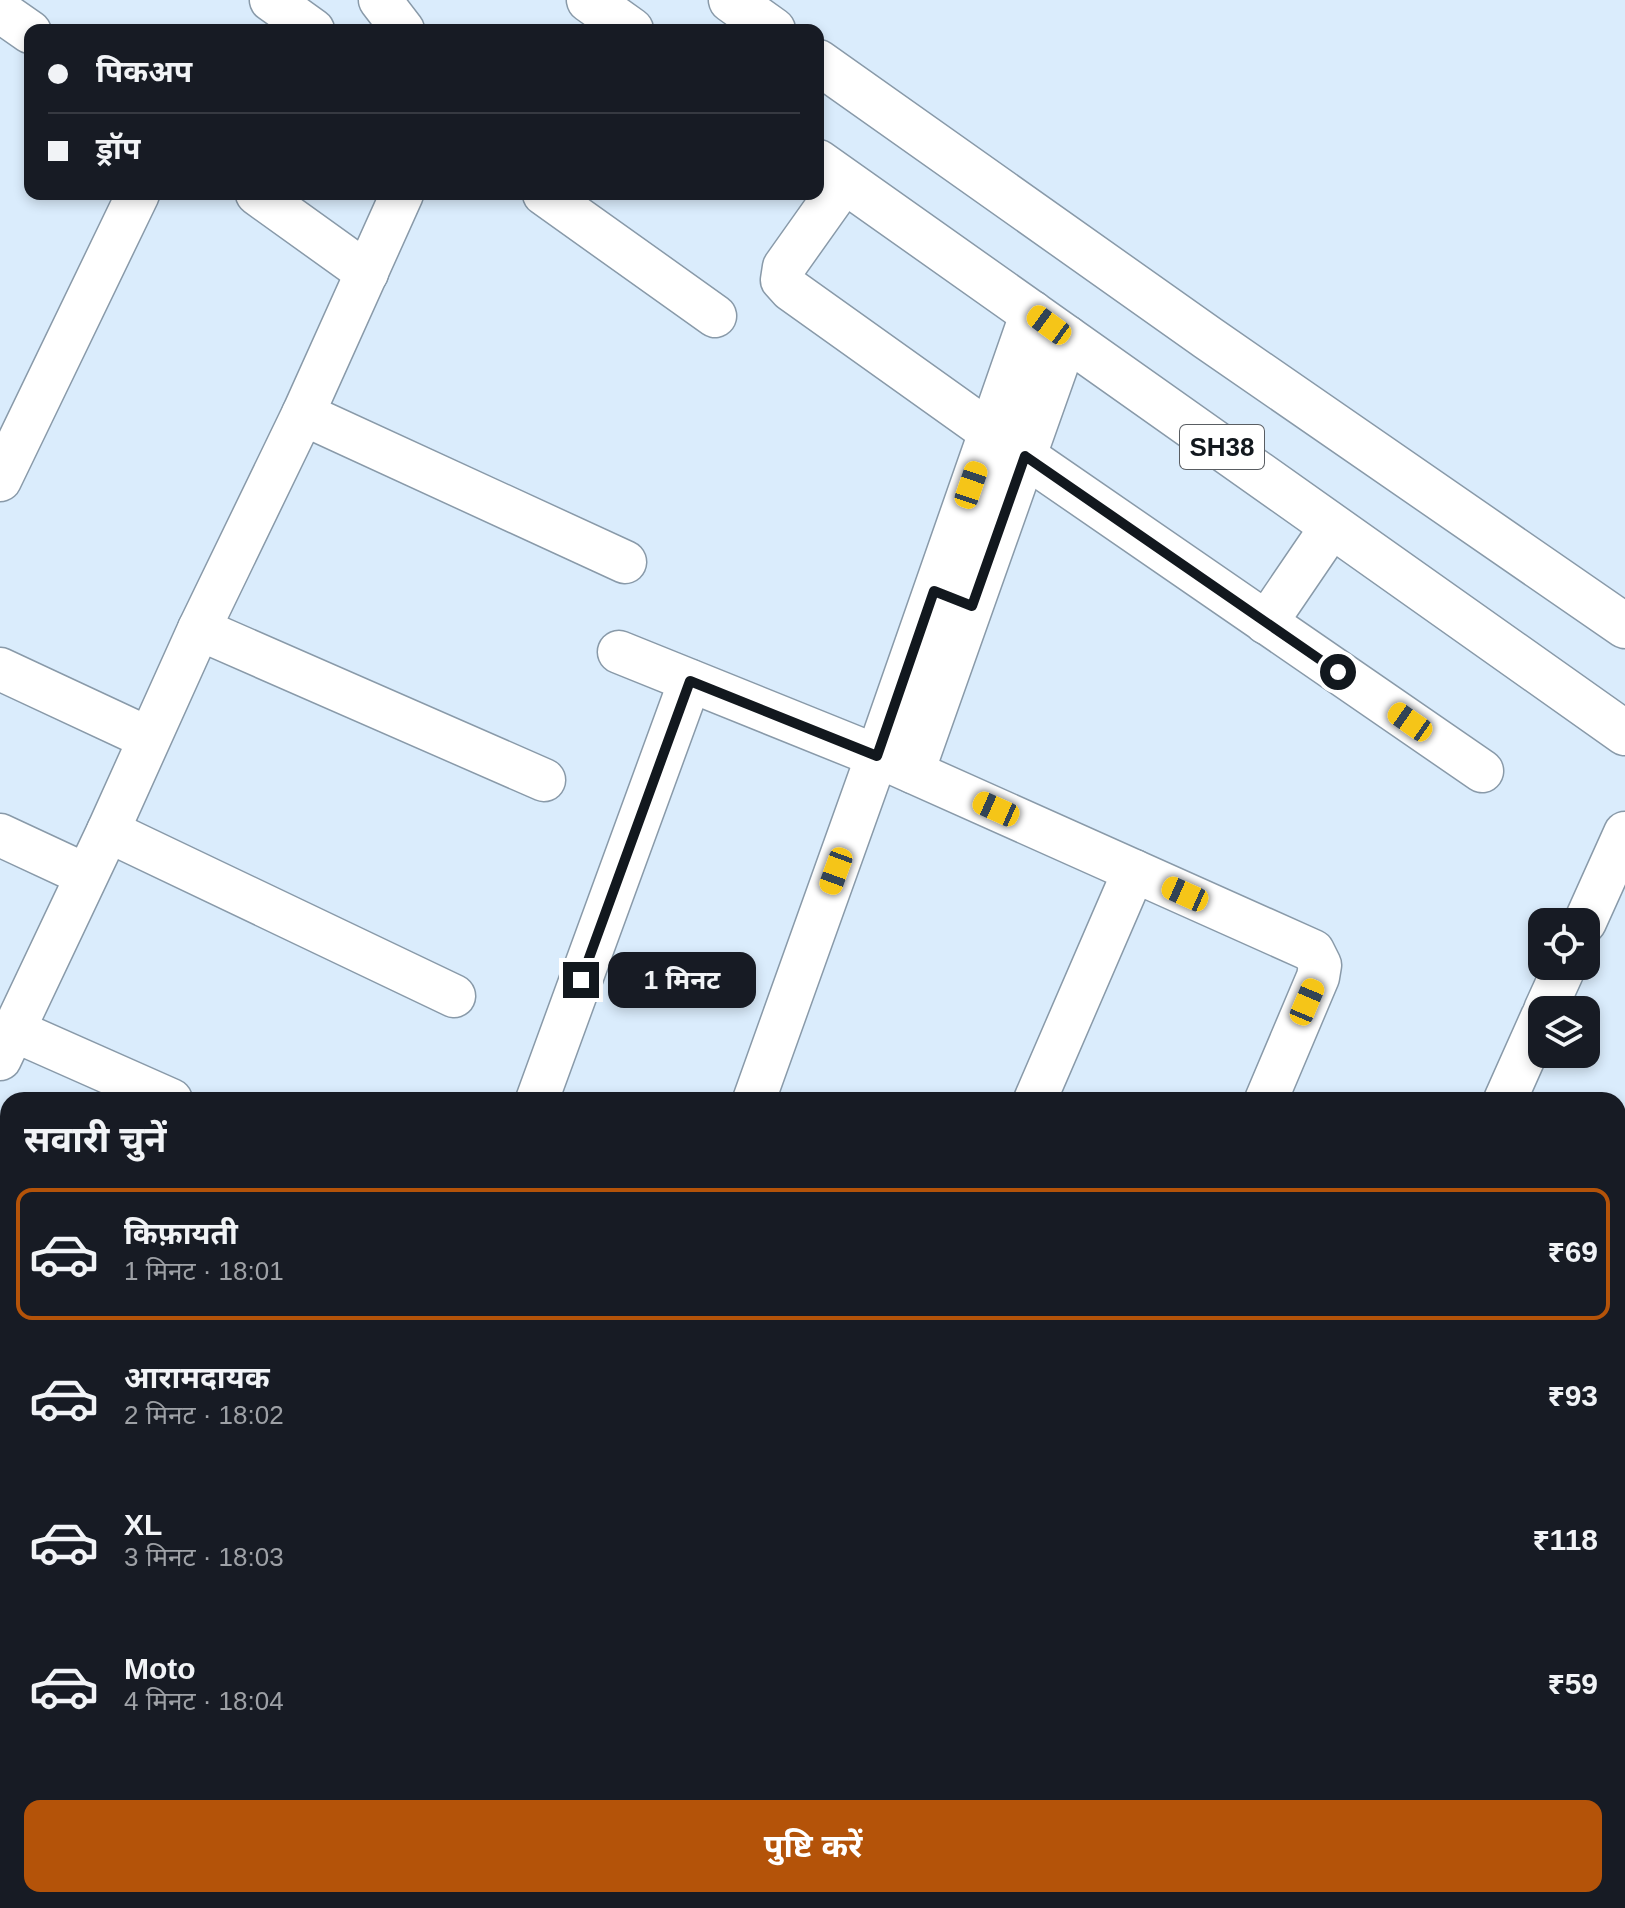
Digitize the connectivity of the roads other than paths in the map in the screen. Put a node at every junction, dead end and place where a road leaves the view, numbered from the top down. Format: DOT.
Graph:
graph roads {
  1 [pos="271,0"];
  2 [pos="380,0"];
  3 [pos="589,0"];
  4 [pos="731,0"];
  5 [pos="0,11"];
  6 [pos="305,24"];
  7 [pos="398,24"];
  8 [pos="623,24"];
  9 [pos="765,24"];
  10 [pos="24,28"];
  11 [pos="824,66"];
  12 [pos="832,171"];
  13 [pos="135,200"];
  14 [pos="265,200"];
  15 [pos="399,200"];
  16 [pos="552,200"];
  17 [pos="818,200"];
  18 [pos="367,273"];
  19 [pos="1032,312"];
  20 [pos="715,316"];
  21 [pos="1067,337"];
  22 [pos="303,414"];
  23 [pos="990,432"];
  24 [pos="1025,456"];
  25 [pos="0,480"];
  26 [pos="1332,526"];
  27 [pos="625,562"];
  28 [pos="953,599"];
  29 [pos="1266,623"];
  30 [pos="1625,626"];
  31 [pos="199,629"];
  32 [pos="619,652"];
  33 [pos="0,669"];
  34 [pos="690,681"];
  35 [pos="1625,733"];
  36 [pos="148,738"];
  37 [pos="895,764"];
  38 [pos="1482,771"];
  39 [pos="544,780"];
  40 [pos="108,831"];
  41 [pos="1625,833"];
  42 [pos="0,835"];
  43 [pos="1134,871"];
  44 [pos="86,875"];
  45 [pos="1591,908"];
  46 [pos="454,996"];
  47 [pos="7,1044"];
  48 [pos="1528,1048"];
  49 [pos="148,1092"];
  50 [pos="540,1092"];
  51 [pos="757,1092"];
  52 [pos="1038,1092"];
  53 [pos="1269,1092"];
  54 [pos="1509,1092"];
  1 -- 6 [label="street"];
  2 -- 7 [label="street"];
  3 -- 8 [label="main road"];
  4 -- 9 [label="main road"];
  5 -- 10 [label="street"];
  11 -- 30 [label="main road, SH38"];
  12 -- 19 [label="main road, SH38"];
  13 -- 25 [label="street"];
  14 -- 18 [label="street"];
  15 -- 18 [label="street"];
  16 -- 20 [label="street"];
  17 -- 23 [label="street"];
  18 -- 22 [label="street"];
  19 -- 21 [label="main road, SH38"];
  19 -- 23 [label="street"];
  21 -- 24 [label="street"];
  21 -- 26 [label="main road, SH38"];
  22 -- 27 [label="street"];
  22 -- 31 [label="street"];
  23 -- 24 [label="street"];
  23 -- 28 [label="street"];
  24 -- 28 [label="street"];
  24 -- 29 [label="street"];
  26 -- 29 [label="street"];
  26 -- 35 [label="main road, SH38"];
  28 -- 37 [label="street"];
  29 -- 38 [label="street"];
  31 -- 36 [label="street"];
  31 -- 39 [label="street"];
  32 -- 34 [label="street"];
  33 -- 36 [label="street"];
  34 -- 37 [label="street"];
  34 -- 50 [label="street"];
  36 -- 40 [label="street"];
  37 -- 43 [label="street"];
  37 -- 51 [label="street"];
  40 -- 44 [label="street"];
  40 -- 46 [label="street"];
  41 -- 45 [label="street"];
  42 -- 44 [label="street"];
  43 -- 52 [label="street"];
  43 -- 53 [label="street"];
  44 -- 47 [label="street"];
  47 -- 49 [label="street"];
  48 -- 54 [label="street"];
}
